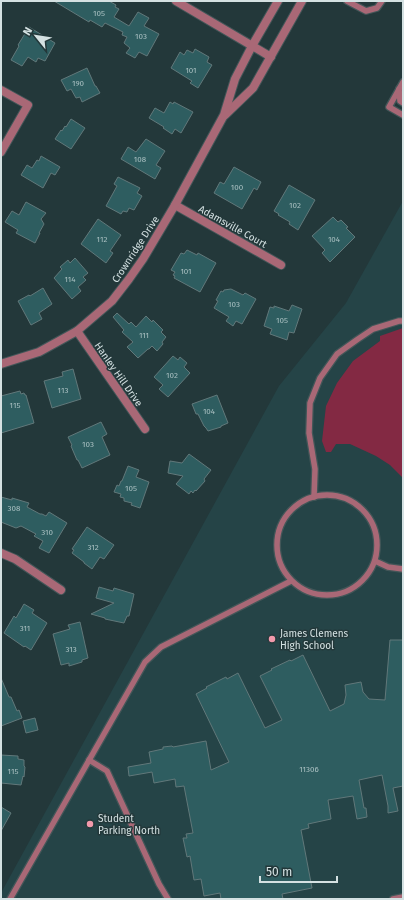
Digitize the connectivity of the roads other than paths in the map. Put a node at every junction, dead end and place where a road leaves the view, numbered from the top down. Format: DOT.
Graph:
graph roads {
  1 [pos="176,1"];
  2 [pos="278,1"];
  3 [pos="302,1"];
  4 [pos="347,1"];
  5 [pos="382,1"];
  6 [pos="252,46"];
  7 [pos="270,57"];
  8 [pos="403,82"];
  9 [pos="399,89"];
  10 [pos="1,90"];
  11 [pos="403,103"];
  12 [pos="403,115"];
  13 [pos="224,116"];
  14 [pos="1,152"];
  15 [pos="175,205"];
  16 [pos="281,265"];
  17 [pos="403,321"];
  18 [pos="77,331"];
  19 [pos="1,364"];
  20 [pos="145,429"];
  21 [pos="314,496"];
  22 [pos="1,553"];
  23 [pos="375,561"];
  24 [pos="403,569"];
  25 [pos="291,580"];
  26 [pos="61,590"];
  27 [pos="89,760"];
  28 [pos="403,897"];
  29 [pos="10,899"];
  30 [pos="168,899"];
  31 [pos="393,899"];
  1 -- 6 [label="street"];
  2 -- 6 [label="street, Crownridge Drive"];
  3 -- 7 [label="street, Crownridge Drive"];
  4 -- 5 [label="lane"];
  6 -- 7 [label="street"];
  6 -- 13 [label="street, Crownridge Drive"];
  7 -- 13 [label="street, Crownridge Drive"];
  8 -- 9 [label="lane"];
  9 -- 11 [label="lane"];
  9 -- 12 [label="lane"];
  10 -- 14 [label="street"];
  13 -- 15 [label="street, Crownridge Drive"];
  15 -- 16 [label="street, Adamsville Court"];
  15 -- 18 [label="street, Crownridge Drive"];
  17 -- 21 [label="lane"];
  18 -- 19 [label="street, Crownridge Drive"];
  18 -- 20 [label="street, Hanley Hill Drive"];
  21 -- 23 [label="lane"];
  21 -- 25 [label="lane"];
  22 -- 26 [label="street"];
  23 -- 24 [label="lane"];
  23 -- 25 [label="lane"];
  25 -- 27 [label="lane"];
  27 -- 29 [label="lane"];
  27 -- 30 [label="lane"];
  28 -- 31 [label="lane"];
}
